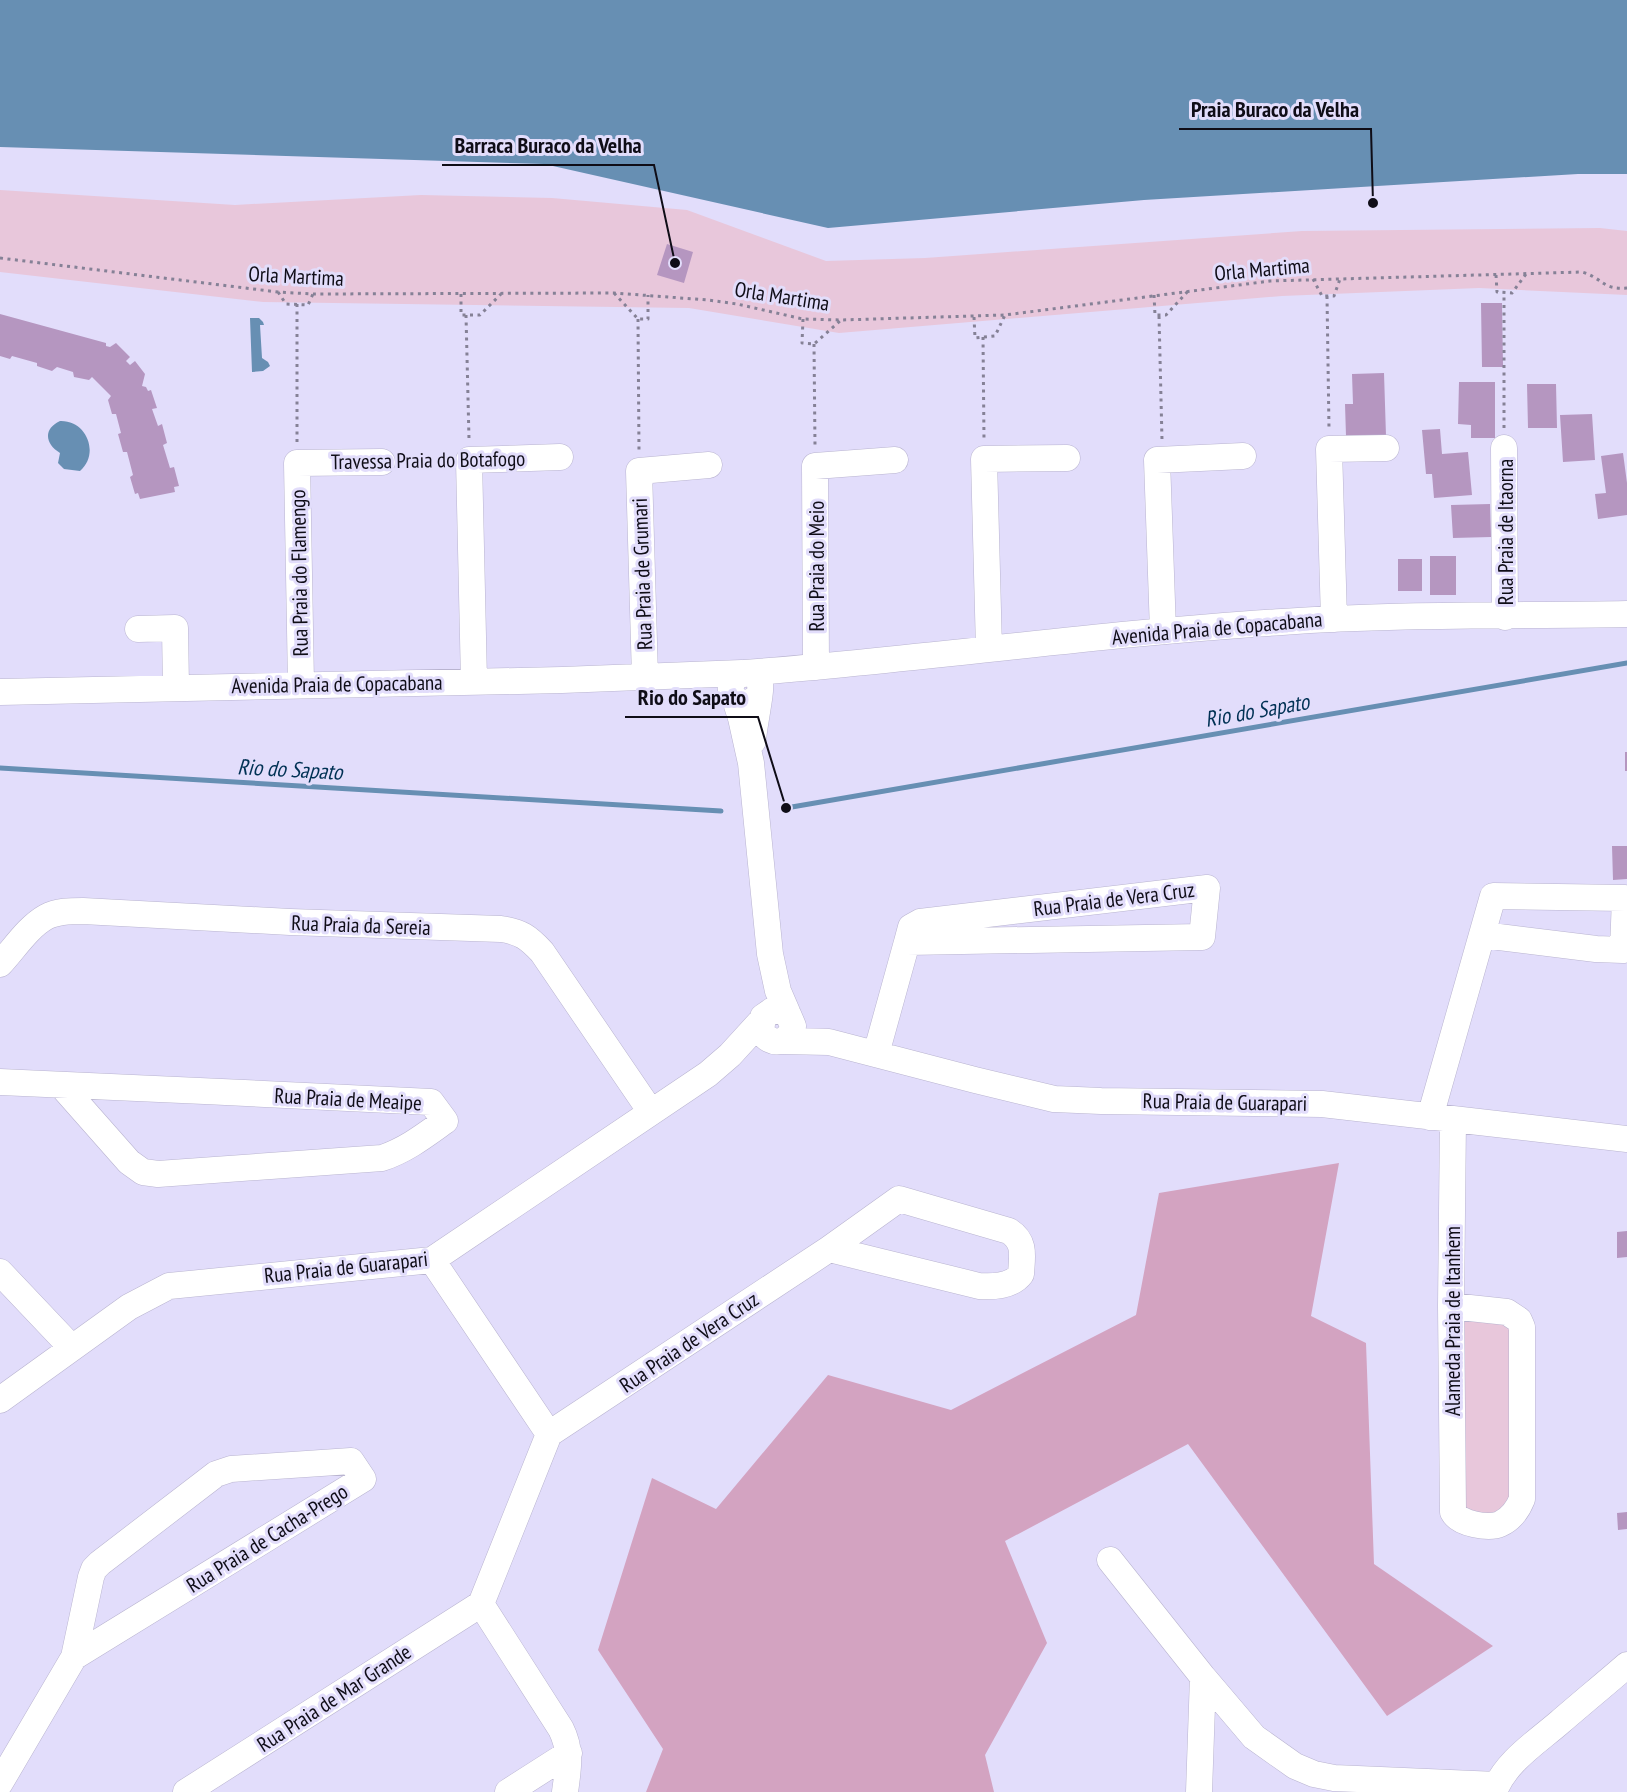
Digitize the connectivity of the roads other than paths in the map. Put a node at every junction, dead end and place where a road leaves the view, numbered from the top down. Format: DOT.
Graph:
graph roads {
  1 [pos="1386,448"];
  2 [pos="1504,448"];
  3 [pos="1243,456"];
  4 [pos="560,457"];
  5 [pos="1067,458"];
  6 [pos="895,460"];
  7 [pos="297,462"];
  8 [pos="382,462"];
  9 [pos="709,465"];
  10 [pos="1627,614"];
  11 [pos="1505,616"];
  12 [pos="1334,619"];
  13 [pos="138,629"];
  14 [pos="1163,631"];
  15 [pos="989,649"];
  16 [pos="813,667"];
  17 [pos="744,673"];
  18 [pos="674,676"];
  19 [pos="645,677"];
  20 [pos="474,681"];
  21 [pos="301,684"];
  22 [pos="177,688"];
  23 [pos="0,692"];
  24 [pos="747,697"];
  25 [pos="1483,935"];
  26 [pos="907,942"];
  27 [pos="0,964"];
  28 [pos="775,1016"];
  29 [pos="781,1041"];
  30 [pos="829,1042"];
  31 [pos="876,1054"];
  32 [pos="708,1074"];
  33 [pos="0,1082"];
  34 [pos="61,1084"];
  35 [pos="651,1112"];
  36 [pos="1442,1118"];
  37 [pos="1627,1139"];
  38 [pos="829,1249"];
  39 [pos="432,1260"];
  40 [pos="0,1272"];
  41 [pos="1451,1306"];
  42 [pos="72,1348"];
  43 [pos="0,1400"];
  44 [pos="549,1434"];
  45 [pos="1110,1560"];
  46 [pos="481,1604"];
  47 [pos="74,1657"];
  48 [pos="1627,1665"];
  49 [pos="1203,1677"];
  50 [pos="569,1753"];
  51 [pos="0,1783"];
  52 [pos="1496,1788"];
  53 [pos="186,1792"];
  54 [pos="508,1792"];
  55 [pos="565,1792"];
  56 [pos="1199,1792"];
  1 -- 12 [label="street"];
  2 -- 11 [label="street, Rua Praia de Itaorna"];
  3 -- 14 [label="street"];
  4 -- 20 [label="street, Travessa Praia do Botafogo"];
  5 -- 15 [label="street"];
  6 -- 16 [label="street, Rua Praia do Meio"];
  7 -- 8 [label="street, Travessa Praia do Botafogo"];
  7 -- 21 [label="street, Rua Praia do Flamengo"];
  9 -- 19 [label="street, Rua Praia de Grumari"];
  10 -- 11 [label="street, Avenida Praia de Copacabana"];
  11 -- 12 [label="street, Avenida Praia de Copacabana"];
  12 -- 14 [label="street, Avenida Praia de Copacabana"];
  13 -- 22 [label="street"];
  14 -- 15 [label="street, Avenida Praia de Copacabana"];
  15 -- 16 [label="street, Avenida Praia de Copacabana"];
  16 -- 17 [label="street, Avenida Praia de Copacabana"];
  16 -- 24 [label="street, Avenida Praia de Copacabana"];
  17 -- 18 [label="street, Avenida Praia de Copacabana"];
  17 -- 24 [label="street"];
  18 -- 19 [label="street, Avenida Praia de Copacabana"];
  18 -- 24 [label="street, Avenida Praia de Copacabana"];
  19 -- 20 [label="street, Avenida Praia de Copacabana"];
  20 -- 21 [label="street, Avenida Praia de Copacabana"];
  21 -- 22 [label="street, Avenida Praia de Copacabana"];
  22 -- 23 [label="street, Avenida Praia de Copacabana"];
  24 -- 28 [label="street"];
  25 -- 25 [label="street, Alameda Praia de Itanhem"];
  25 -- 36 [label="street, Alameda Praia de Itanhem"];
  26 -- 26 [label="street, Rua Praia de Vera Cruz"];
  26 -- 31 [label="street, Rua Praia de Vera Cruz"];
  27 -- 35 [label="street, Rua Praia da Sereia"];
  28 -- 29 [label="street"];
  28 -- 30 [label="street, Rua Praia de Guarapari"];
  28 -- 32 [label="street, Rua Praia de Guarapari"];
  29 -- 30 [label="street, Rua Praia de Guarapari"];
  29 -- 32 [label="street, Rua Praia de Guarapari"];
  30 -- 31 [label="street, Rua Praia de Guarapari"];
  31 -- 36 [label="street, Rua Praia de Guarapari"];
  32 -- 35 [label="street, Rua Praia de Guarapari"];
  33 -- 34 [label="street, Rua Praia de Meaipe"];
  34 -- 34 [label="street, Rua Praia de Meaipe"];
  35 -- 39 [label="street, Rua Praia de Guarapari"];
  36 -- 37 [label="street, Rua Praia de Guarapari"];
  36 -- 41 [label="street, Alameda Praia de Itanhem"];
  38 -- 38 [label="street, Rua Praia de Vera Cruz"];
  38 -- 44 [label="street, Rua Praia de Vera Cruz"];
  39 -- 42 [label="street, Rua Praia de Guarapari"];
  39 -- 44 [label="street"];
  40 -- 42 [label="street"];
  41 -- 41 [label="street, Alameda Praia de Itanhem"];
  42 -- 43 [label="street, Rua Praia de Guarapari"];
  44 -- 46 [label="street"];
  45 -- 49 [label="street"];
  46 -- 50 [label="street"];
  46 -- 53 [label="street, Rua Praia de Mar Grande"];
  47 -- 47 [label="street, Rua Praia de Cacha-Prego"];
  47 -- 51 [label="street, Rua Praia de Cacha-Prego"];
  48 -- 52 [label="street"];
  49 -- 52 [label="street"];
  49 -- 56 [label="street"];
  50 -- 54 [label="street"];
  50 -- 55 [label="street"];
}
